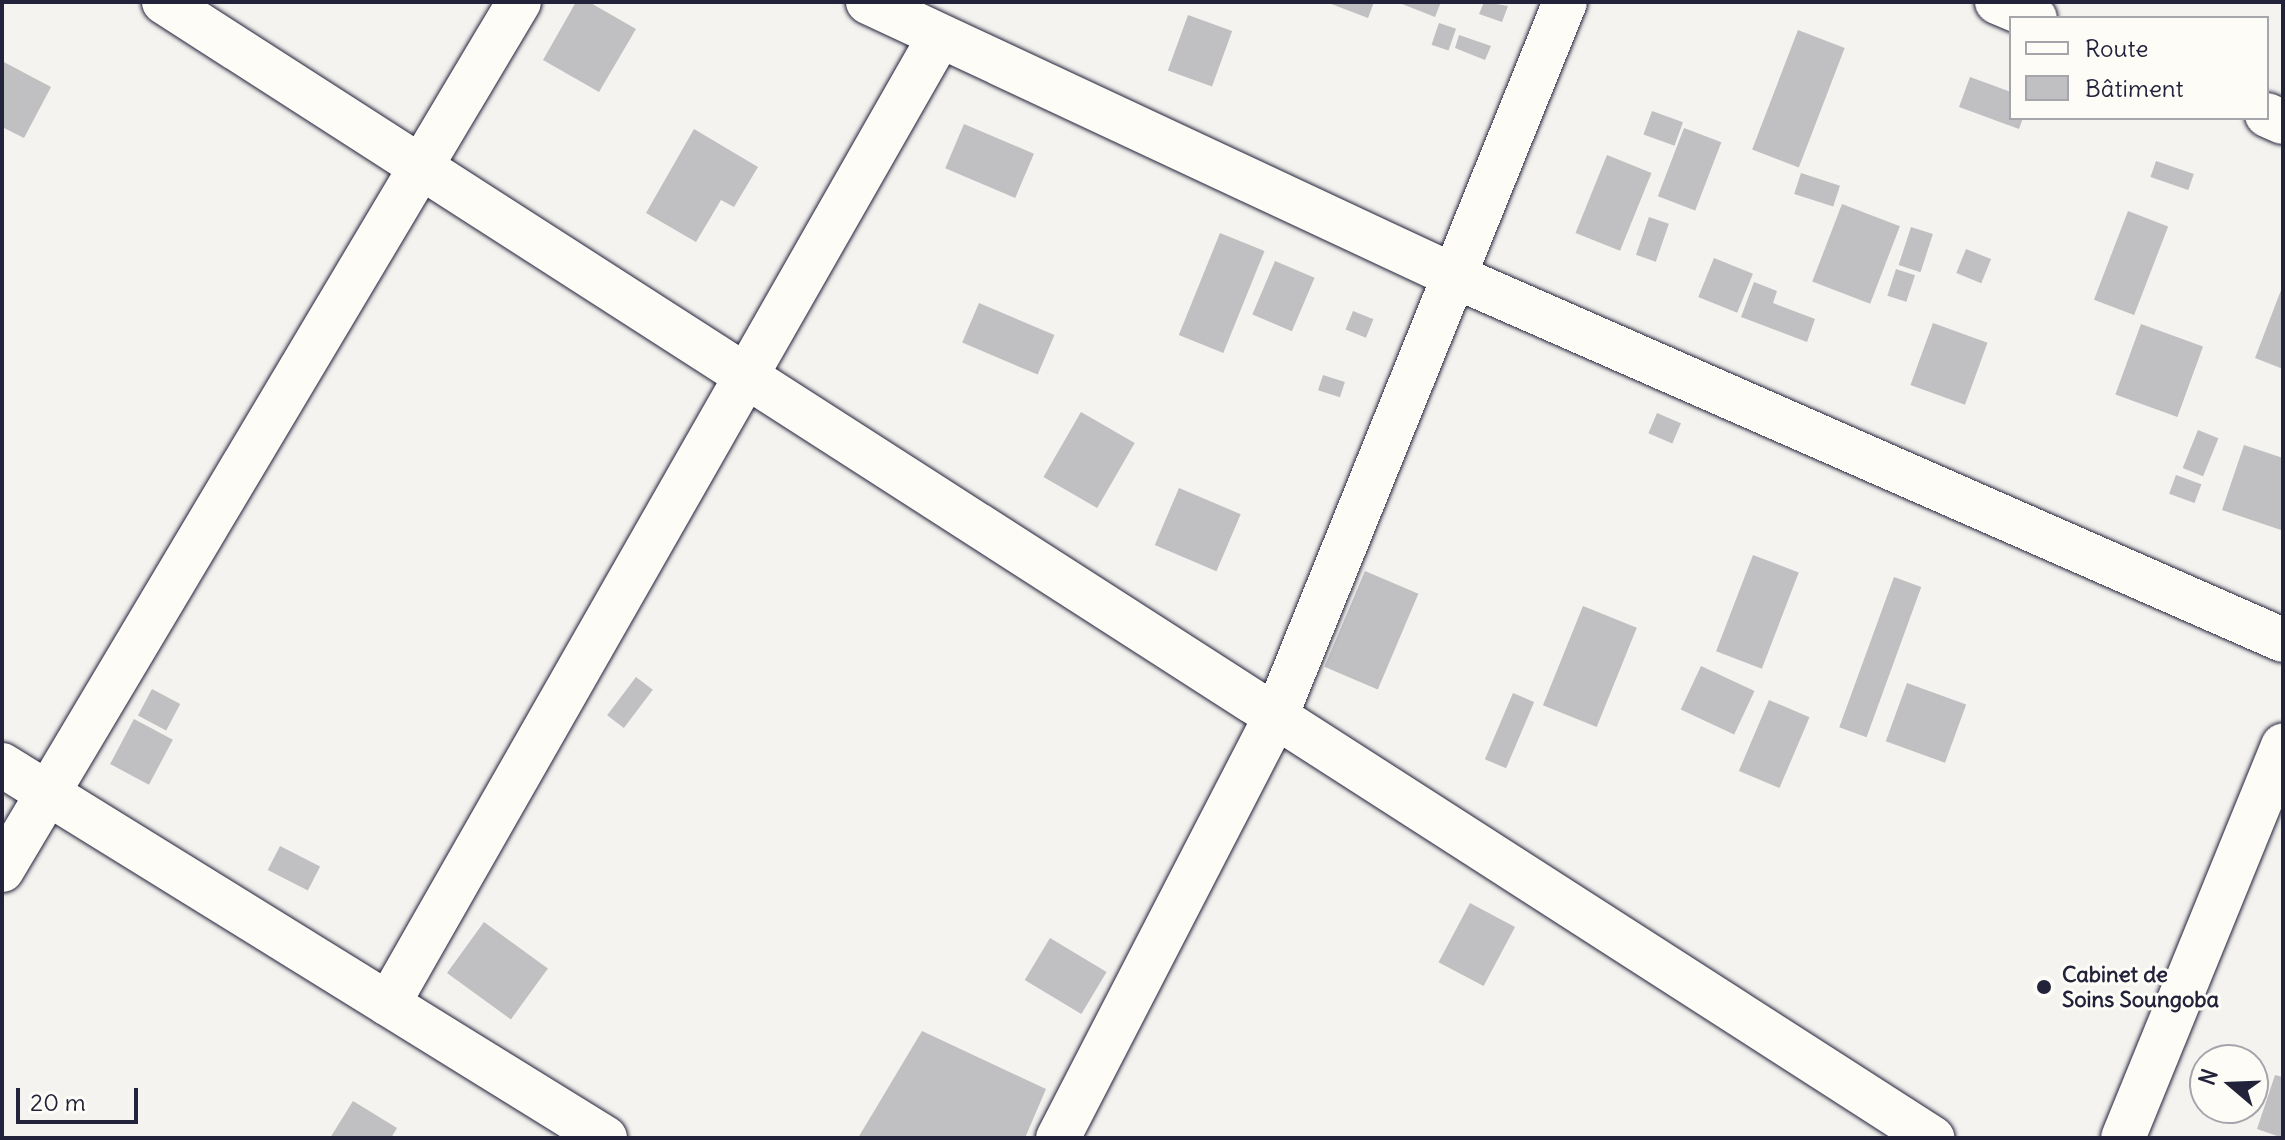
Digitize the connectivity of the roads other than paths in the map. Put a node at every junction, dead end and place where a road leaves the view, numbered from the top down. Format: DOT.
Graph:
graph roads {
  1 [pos="164,2"];
  2 [pos="519,2"];
  3 [pos="868,2"];
  4 [pos="1565,2"];
  5 [pos="1997,2"];
  6 [pos="2030,16"];
  7 [pos="940,36"];
  8 [pos="421,167"];
  9 [pos="1454,276"];
  10 [pos="746,376"];
  11 [pos="2283,640"];
  12 [pos="1276,716"];
  13 [pos="2283,745"];
  14 [pos="2,765"];
  15 [pos="48,793"];
  16 [pos="2,870"];
  17 [pos="388,1004"];
  18 [pos="605,1138"];
  19 [pos="1058,1138"];
  20 [pos="1932,1138"];
  21 [pos="2123,1138"];
  1 -- 8 [label="street"];
  2 -- 8 [label="street"];
  3 -- 7 [label="street"];
  4 -- 9 [label="street"];
  5 -- 6 [label="street"];
  7 -- 9 [label="street"];
  7 -- 10 [label="street"];
  8 -- 10 [label="street"];
  8 -- 15 [label="street"];
  9 -- 11 [label="street"];
  9 -- 12 [label="street"];
  10 -- 12 [label="street"];
  10 -- 17 [label="street"];
  12 -- 19 [label="street"];
  12 -- 20 [label="street"];
  13 -- 21 [label="street"];
  14 -- 15 [label="street"];
  15 -- 16 [label="street"];
  15 -- 17 [label="street"];
  17 -- 18 [label="street"];
}
